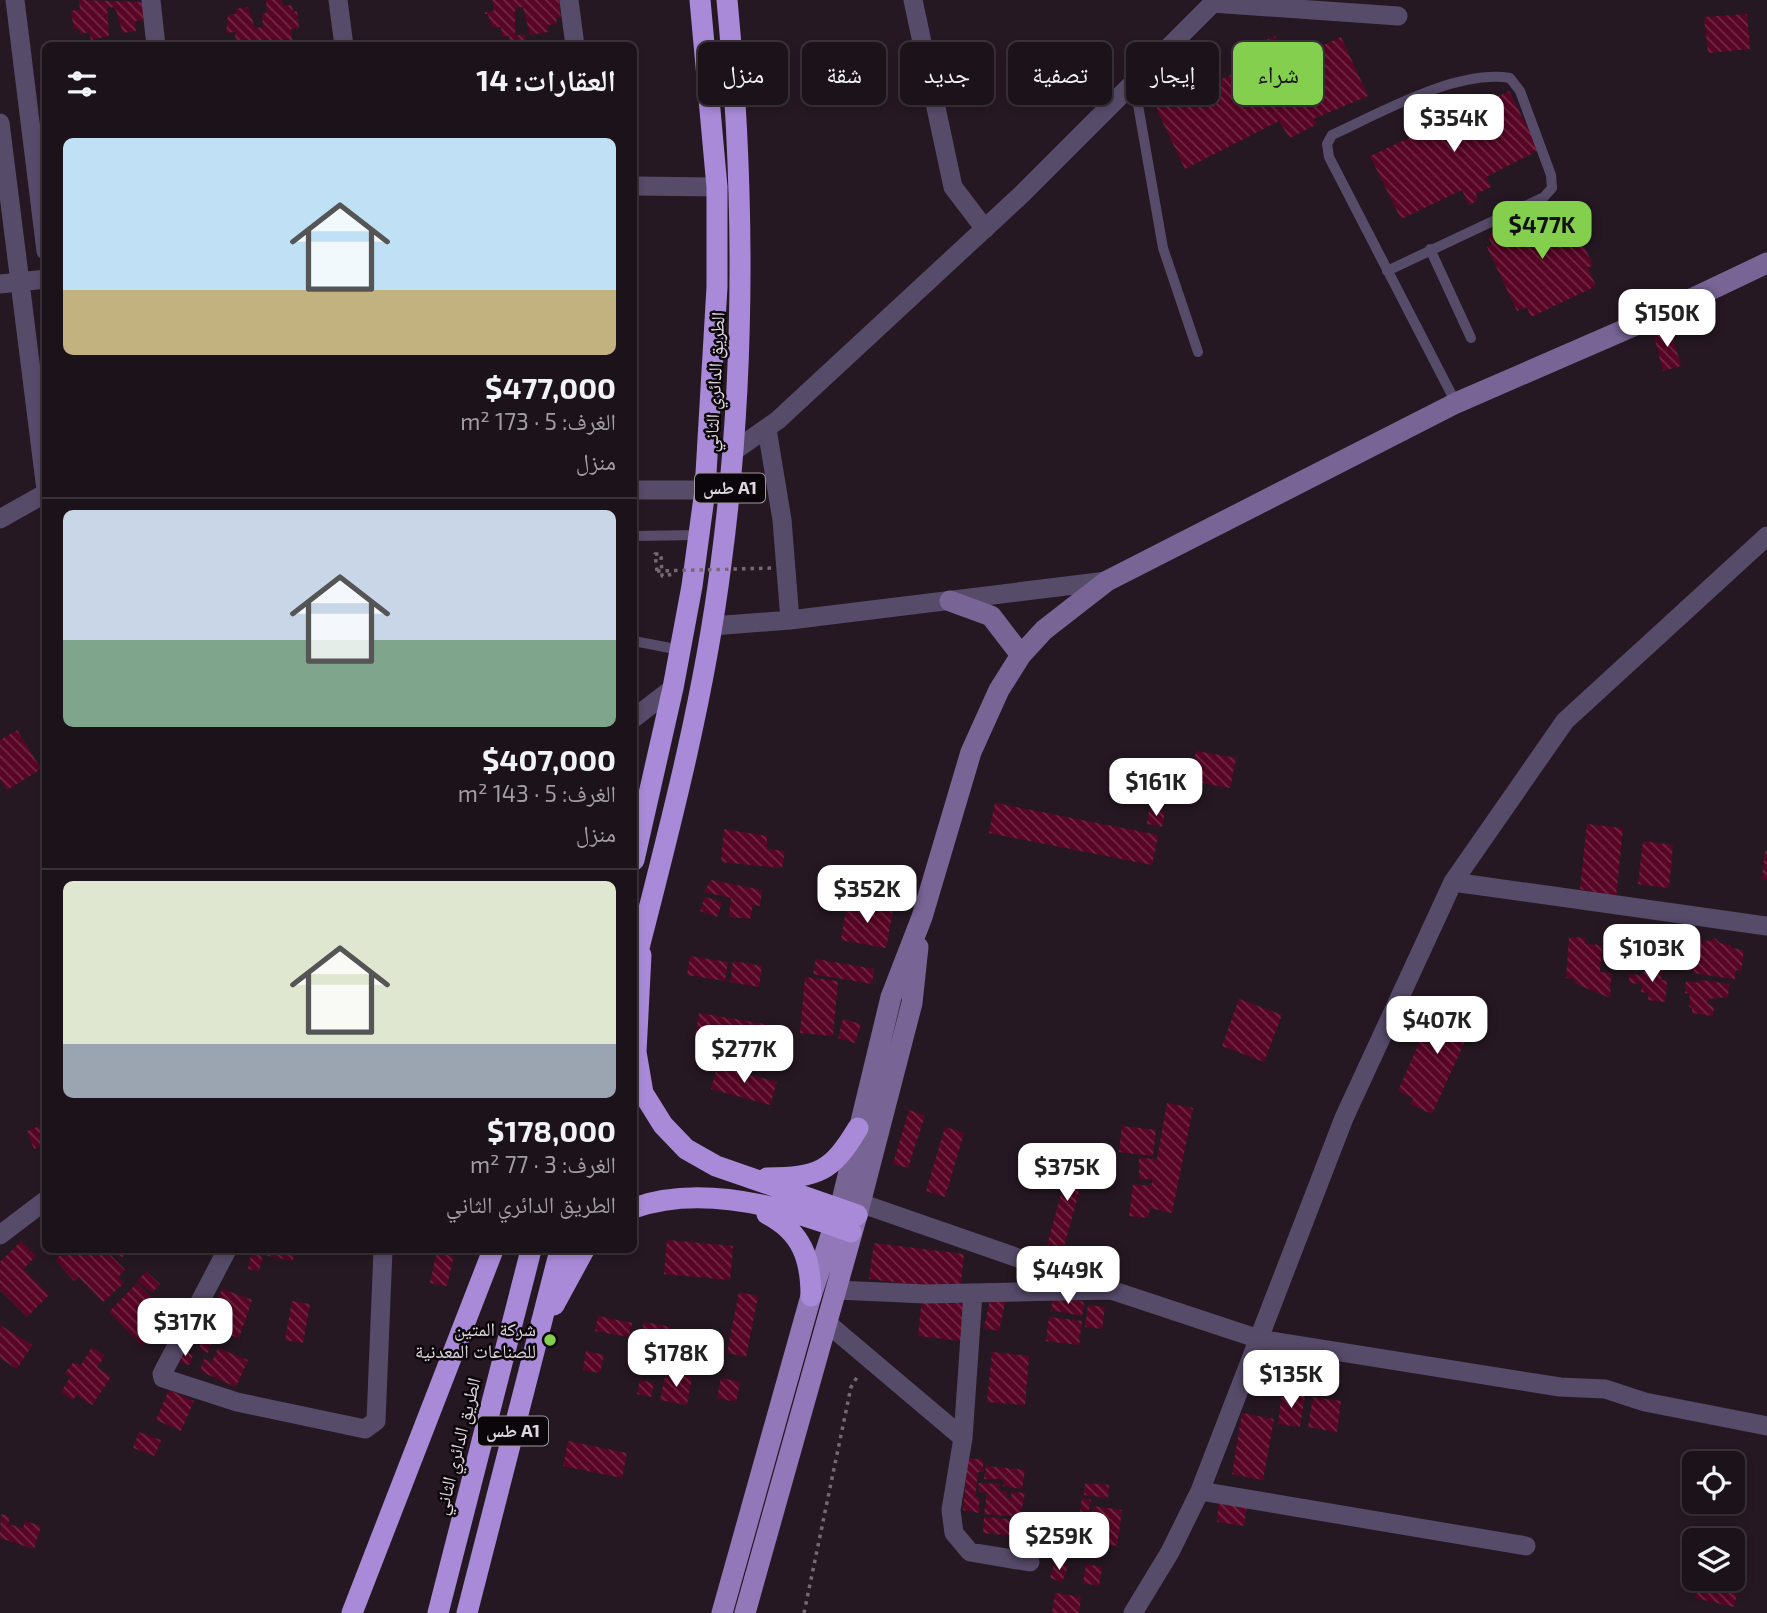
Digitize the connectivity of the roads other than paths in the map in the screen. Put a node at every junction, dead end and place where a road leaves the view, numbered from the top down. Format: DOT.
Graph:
graph roads {
  1 [pos="15,0"];
  2 [pos="151,0"];
  3 [pos="338,0"];
  4 [pos="569,0"];
  5 [pos="700,0"];
  6 [pos="727,0"];
  7 [pos="913,0"];
  8 [pos="1214,2"];
  9 [pos="1398,16"];
  10 [pos="156,42"];
  11 [pos="343,42"];
  12 [pos="574,42"];
  13 [pos="1174,42"];
  14 [pos="1126,90"];
  15 [pos="36,101"];
  16 [pos="1138,105"];
  17 [pos="0,123"];
  18 [pos="637,186"];
  19 [pos="717,187"];
  20 [pos="42,191"];
  21 [pos="985,229"];
  22 [pos="1430,248"];
  23 [pos="1767,263"];
  24 [pos="1387,271"];
  25 [pos="42,279"];
  26 [pos="9,283"];
  27 [pos="1471,338"];
  28 [pos="1198,352"];
  29 [pos="1456,403"];
  30 [pos="767,429"];
  31 [pos="734,451"];
  32 [pos="42,469"];
  33 [pos="637,490"];
  34 [pos="705,490"];
  35 [pos="42,493"];
  36 [pos="0,519"];
  37 [pos="699,535"];
  38 [pos="637,536"];
  39 [pos="1767,536"];
  40 [pos="1107,580"];
  41 [pos="950,601"];
  42 [pos="790,620"];
  43 [pos="712,626"];
  44 [pos="637,642"];
  45 [pos="680,650"];
  46 [pos="1021,655"];
  47 [pos="673,688"];
  48 [pos="637,716"];
  49 [pos="637,847"];
  50 [pos="1453,882"];
  51 [pos="922,917"];
  52 [pos="1767,926"];
  53 [pos="643,929"];
  54 [pos="637,954"];
  55 [pos="637,998"];
  56 [pos="637,1058"];
  57 [pos="858,1128"];
  58 [pos="753,1178"];
  59 [pos="42,1203"];
  60 [pos="750,1205"];
  61 [pos="637,1207"];
  62 [pos="848,1217"];
  63 [pos="0,1235"];
  64 [pos="225,1253"];
  65 [pos="383,1253"];
  66 [pos="492,1253"];
  67 [pos="530,1253"];
  68 [pos="559,1253"];
  69 [pos="582,1253"];
  70 [pos="836,1290"];
  71 [pos="1111,1290"];
  72 [pos="973,1293"];
  73 [pos="811,1296"];
  74 [pos="827,1324"];
  75 [pos="538,1334"];
  76 [pos="1258,1339"];
  77 [pos="1767,1426"];
  78 [pos="963,1438"];
  79 [pos="1200,1491"];
  80 [pos="1526,1546"];
  81 [pos="1030,1562"];
  82 [pos="352,1613"];
  83 [pos="438,1613"];
  84 [pos="467,1613"];
  85 [pos="722,1613"];
  86 [pos="746,1613"];
  87 [pos="1133,1613"];
  1 -- 15 [label="street"];
  2 -- 10 [label="street"];
  3 -- 11 [label="street"];
  4 -- 12 [label="street"];
  5 -- 19 [label="highway, الطريق الدائري الثاني / طس A1"];
  6 -- 31 [label="highway, الطريق الدائري الثاني / طس A1"];
  7 -- 21 [label="street"];
  8 -- 9 [label="street"];
  8 -- 13 [label="street"];
  14 -- 21 [label="street"];
  15 -- 20 [label="street"];
  16 -- 28 [label="lane"];
  17 -- 26 [label="street"];
  18 -- 19 [label="street"];
  19 -- 34 [label="highway, الطريق الدائري الثاني / طس A1"];
  21 -- 30 [label="street"];
  22 -- 24 [label="lane"];
  22 -- 24 [label="lane"];
  22 -- 27 [label="lane"];
  23 -- 29 [label="main road"];
  24 -- 29 [label="lane"];
  25 -- 26 [label="street"];
  26 -- 32 [label="street"];
  29 -- 40 [label="main road"];
  30 -- 31 [label="street"];
  30 -- 42 [label="street"];
  31 -- 43 [label="highway, الطريق الدائري الثاني / طس A1"];
  33 -- 34 [label="street"];
  34 -- 37 [label="highway, الطريق الدائري الثاني / طس A1"];
  35 -- 36 [label="street"];
  37 -- 38 [label="lane"];
  37 -- 45 [label="highway, الطريق الدائري الثاني / طس A1"];
  39 -- 50 [label="street"];
  40 -- 41 [label="street"];
  40 -- 46 [label="main road"];
  41 -- 42 [label="street"];
  41 -- 46 [label="main road"];
  42 -- 43 [label="street"];
  43 -- 53 [label="highway, الطريق الدائري الثاني / طس A1"];
  44 -- 45 [label="lane"];
  45 -- 47 [label="highway, الطريق الدائري الثاني / طس A1"];
  46 -- 51 [label="main road"];
  47 -- 48 [label="street"];
  47 -- 49 [label="highway, الطريق الدائري الثاني / طس A1"];
  50 -- 52 [label="street"];
  50 -- 76 [label="street"];
  51 -- 57 [label="main road"];
  51 -- 62 [label="main road"];
  53 -- 54 [label="highway, الطريق الدائري الثاني / طس A1"];
  53 -- 55 [label="highway"];
  56 -- 58 [label="highway"];
  57 -- 58 [label="highway"];
  57 -- 62 [label="main road"];
  58 -- 62 [label="highway"];
  59 -- 63 [label="street"];
  60 -- 61 [label="highway"];
  60 -- 62 [label="highway"];
  60 -- 73 [label="highway"];
  62 -- 70 [label="main road"];
  62 -- 71 [label="street"];
  62 -- 73 [label="main road"];
  64 -- 65 [label="street"];
  66 -- 82 [label="highway"];
  67 -- 83 [label="highway, الطريق الدائري الثاني / طس A1"];
  68 -- 75 [label="highway, طس A1"];
  69 -- 75 [label="highway"];
  70 -- 72 [label="street"];
  70 -- 74 [label="main road"];
  71 -- 72 [label="street"];
  71 -- 76 [label="street"];
  72 -- 78 [label="street"];
  73 -- 85 [label="main road"];
  74 -- 78 [label="street"];
  74 -- 86 [label="main road"];
  75 -- 84 [label="highway, طس A1"];
  76 -- 77 [label="street"];
  76 -- 79 [label="street"];
  78 -- 81 [label="street"];
  79 -- 80 [label="street"];
  79 -- 87 [label="street"];
}
